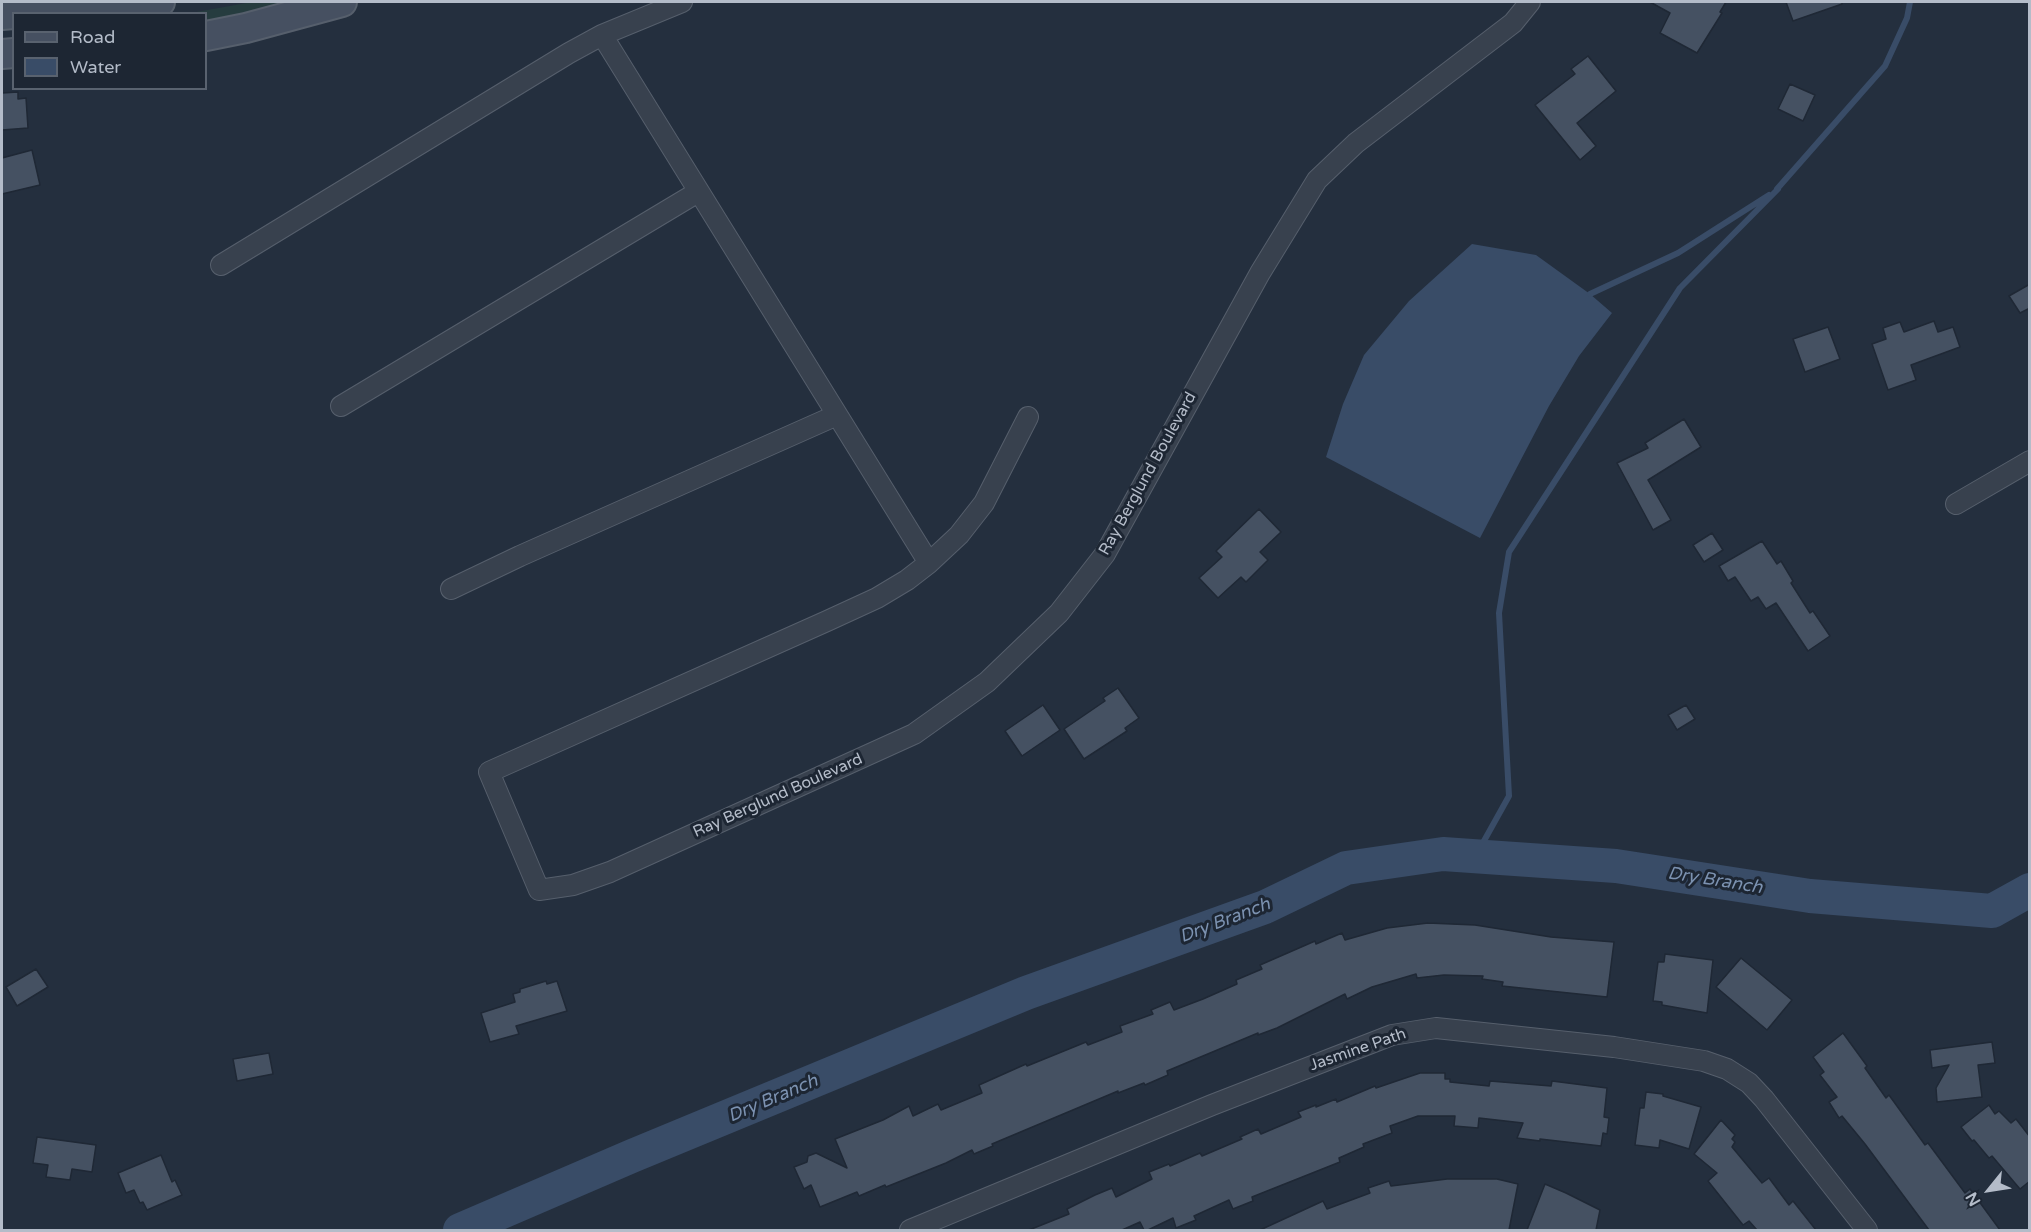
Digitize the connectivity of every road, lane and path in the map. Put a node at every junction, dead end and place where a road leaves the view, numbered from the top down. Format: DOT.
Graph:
graph roads {
  1 [pos="160,2"];
  2 [pos="342,2"];
  3 [pos="682,2"];
  4 [pos="1530,2"];
  5 [pos="50,12"];
  6 [pos="602,35"];
  7 [pos="207,36"];
  8 [pos="698,192"];
  9 [pos="221,266"];
  10 [pos="341,406"];
  11 [pos="837,415"];
  12 [pos="1028,417"];
  13 [pos="2030,461"];
  14 [pos="1956,504"];
  15 [pos="929,563"];
  16 [pos="451,589"];
  17 [pos="910,1230"];
  18 [pos="1868,1230"];
  1 -- 5 [label="street"];
  2 -- 7 [label="street"];
  3 -- 6 [label="street"];
  4 -- 15 [label="street, Ray Berglund Boulevard"];
  6 -- 8 [label="street"];
  6 -- 9 [label="street"];
  8 -- 10 [label="street"];
  8 -- 11 [label="street"];
  11 -- 15 [label="street"];
  11 -- 16 [label="street"];
  12 -- 15 [label="street"];
  13 -- 14 [label="street"];
  17 -- 18 [label="street, Jasmine Path"];
}
